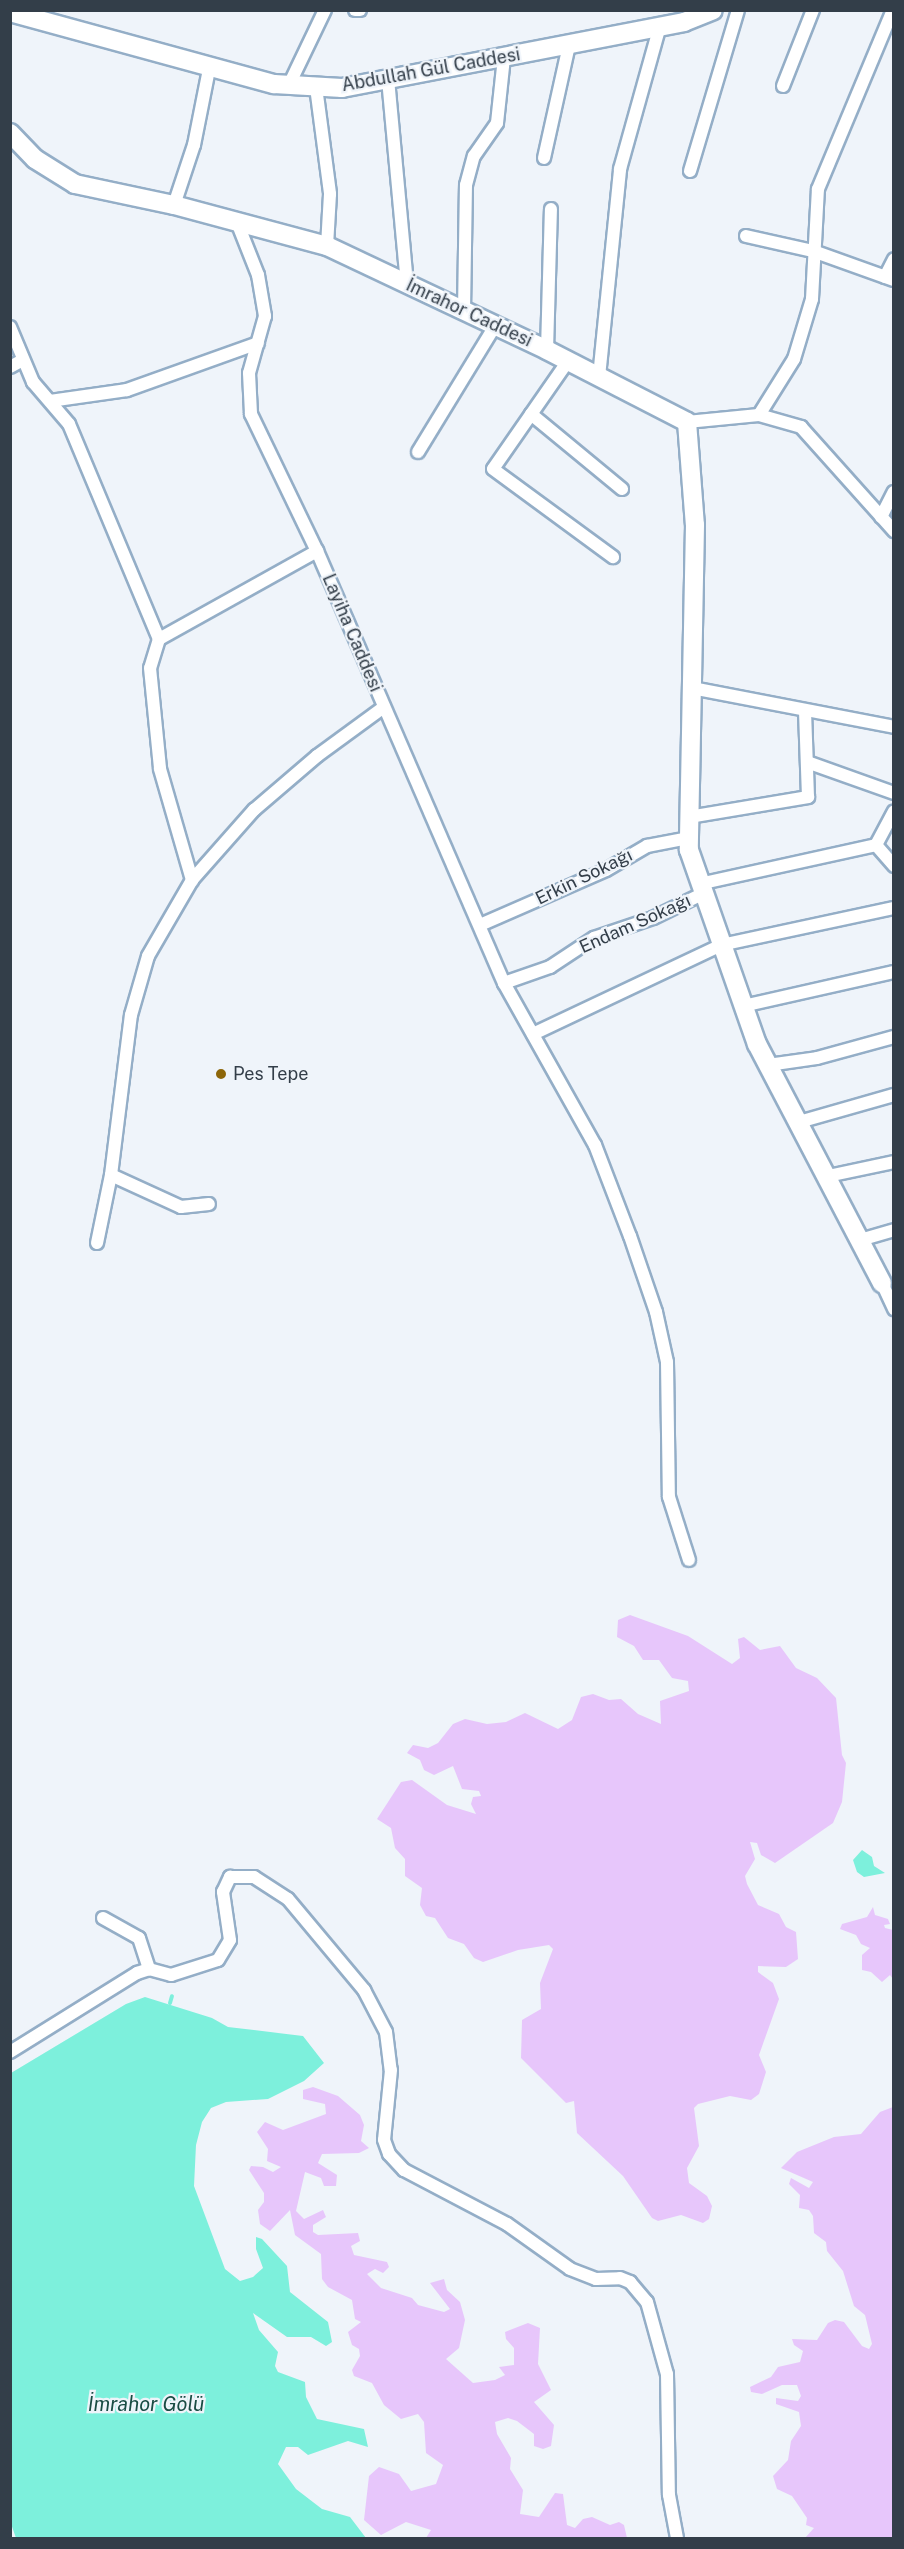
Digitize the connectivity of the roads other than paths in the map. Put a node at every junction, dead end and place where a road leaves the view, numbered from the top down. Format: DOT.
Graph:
graph roads {
  1 [pos="325,10"];
  2 [pos="355,10"];
  3 [pos="360,10"];
  4 [pos="713,10"];
  5 [pos="738,10"];
  6 [pos="813,10"];
  7 [pos="892,10"];
  8 [pos="10,12"];
  9 [pos="660,27"];
  10 [pos="568,45"];
  11 [pos="504,57"];
  12 [pos="209,69"];
  13 [pos="388,80"];
  14 [pos="289,85"];
  15 [pos="783,86"];
  16 [pos="316,87"];
  17 [pos="10,134"];
  18 [pos="544,158"];
  19 [pos="690,171"];
  20 [pos="174,205"];
  21 [pos="551,210"];
  22 [pos="237,222"];
  23 [pos="746,236"];
  24 [pos="327,246"];
  25 [pos="813,251"];
  26 [pos="894,259"];
  27 [pos="889,278"];
  28 [pos="407,284"];
  29 [pos="464,311"];
  30 [pos="495,326"];
  31 [pos="10,327"];
  32 [pos="258,343"];
  33 [pos="547,350"];
  34 [pos="568,361"];
  35 [pos="16,364"];
  36 [pos="599,377"];
  37 [pos="50,401"];
  38 [pos="531,414"];
  39 [pos="759,415"];
  40 [pos="687,422"];
  41 [pos="418,452"];
  42 [pos="622,489"];
  43 [pos="894,492"];
  44 [pos="881,517"];
  45 [pos="894,531"];
  46 [pos="317,551"];
  47 [pos="613,557"];
  48 [pos="159,639"];
  49 [pos="692,688"];
  50 [pos="384,707"];
  51 [pos="804,713"];
  52 [pos="894,727"];
  53 [pos="807,762"];
  54 [pos="894,793"];
  55 [pos="894,811"];
  56 [pos="689,817"];
  57 [pos="689,838"];
  58 [pos="876,845"];
  59 [pos="894,866"];
  60 [pos="192,880"];
  61 [pos="700,889"];
  62 [pos="894,908"];
  63 [pos="480,925"];
  64 [pos="721,945"];
  65 [pos="894,972"];
  66 [pos="504,983"];
  67 [pos="743,1006"];
  68 [pos="533,1034"];
  69 [pos="894,1037"];
  70 [pos="768,1065"];
  71 [pos="894,1095"];
  72 [pos="799,1122"];
  73 [pos="894,1162"];
  74 [pos="111,1175"];
  75 [pos="828,1176"];
  76 [pos="209,1204"];
  77 [pos="894,1230"];
  78 [pos="860,1240"];
  79 [pos="97,1243"];
  80 [pos="882,1283"];
  81 [pos="894,1309"];
  82 [pos="688,1560"];
  83 [pos="103,1918"];
  84 [pos="149,1969"];
  85 [pos="10,2052"];
  86 [pos="677,2538"];
  1 -- 14 [label="street"];
  2 -- 3 [label="street"];
  4 -- 9 [label="street, Abdullah Gül Caddesi"];
  5 -- 19 [label="street"];
  6 -- 15 [label="street"];
  7 -- 25 [label="street"];
  8 -- 12 [label="street, Abdullah Gül Caddesi"];
  9 -- 10 [label="street, Abdullah Gül Caddesi"];
  9 -- 36 [label="street"];
  10 -- 11 [label="street, Abdullah Gül Caddesi"];
  10 -- 18 [label="street"];
  11 -- 13 [label="street, Abdullah Gül Caddesi"];
  11 -- 29 [label="street"];
  12 -- 14 [label="street, Abdullah Gül Caddesi"];
  12 -- 20 [label="street"];
  13 -- 16 [label="street, Abdullah Gül Caddesi"];
  13 -- 28 [label="street"];
  14 -- 16 [label="street, Abdullah Gül Caddesi"];
  16 -- 24 [label="street"];
  17 -- 20 [label="street, İmrahor Caddesi"];
  20 -- 22 [label="street, İmrahor Caddesi"];
  21 -- 33 [label="street"];
  22 -- 24 [label="street, İmrahor Caddesi"];
  22 -- 32 [label="street, Layiha Caddesi"];
  23 -- 25 [label="street"];
  24 -- 28 [label="street, İmrahor Caddesi"];
  25 -- 27 [label="street"];
  25 -- 39 [label="street"];
  26 -- 27 [label="street"];
  28 -- 29 [label="street, İmrahor Caddesi"];
  29 -- 30 [label="street, İmrahor Caddesi"];
  30 -- 33 [label="street, İmrahor Caddesi"];
  30 -- 41 [label="street"];
  31 -- 35 [label="street"];
  32 -- 37 [label="street"];
  32 -- 46 [label="street, Layiha Caddesi"];
  33 -- 34 [label="street, İmrahor Caddesi"];
  34 -- 36 [label="street, İmrahor Caddesi"];
  34 -- 38 [label="street"];
  35 -- 37 [label="street"];
  36 -- 40 [label="street, İmrahor Caddesi"];
  37 -- 48 [label="street"];
  38 -- 42 [label="street"];
  38 -- 47 [label="street"];
  39 -- 40 [label="street"];
  39 -- 44 [label="street"];
  40 -- 49 [label="street"];
  43 -- 44 [label="street"];
  44 -- 45 [label="street"];
  46 -- 48 [label="street"];
  46 -- 50 [label="street, Layiha Caddesi"];
  48 -- 60 [label="street"];
  49 -- 51 [label="street"];
  49 -- 56 [label="street"];
  50 -- 60 [label="street"];
  50 -- 63 [label="street, Layiha Caddesi"];
  51 -- 52 [label="street"];
  51 -- 53 [label="street"];
  53 -- 54 [label="street"];
  53 -- 56 [label="street"];
  55 -- 58 [label="street"];
  56 -- 57 [label="street"];
  57 -- 61 [label="street"];
  57 -- 63 [label="street, Erkin Sokağı"];
  58 -- 59 [label="street"];
  58 -- 61 [label="street, Endam Sokağı"];
  60 -- 74 [label="street"];
  61 -- 64 [label="street"];
  61 -- 66 [label="street, Endam Sokağı"];
  62 -- 64 [label="street"];
  63 -- 66 [label="street, Layiha Caddesi"];
  64 -- 67 [label="street"];
  64 -- 68 [label="street"];
  65 -- 67 [label="street"];
  66 -- 68 [label="street, Layiha Caddesi"];
  67 -- 70 [label="street"];
  68 -- 82 [label="street, Layiha Caddesi"];
  69 -- 70 [label="street"];
  70 -- 72 [label="street"];
  71 -- 72 [label="street"];
  72 -- 75 [label="street"];
  73 -- 75 [label="street"];
  74 -- 76 [label="street"];
  74 -- 79 [label="street"];
  75 -- 78 [label="street"];
  77 -- 78 [label="street"];
  78 -- 80 [label="street"];
  80 -- 81 [label="street"];
  83 -- 84 [label="street"];
  84 -- 85 [label="street"];
  84 -- 86 [label="street"];
}
